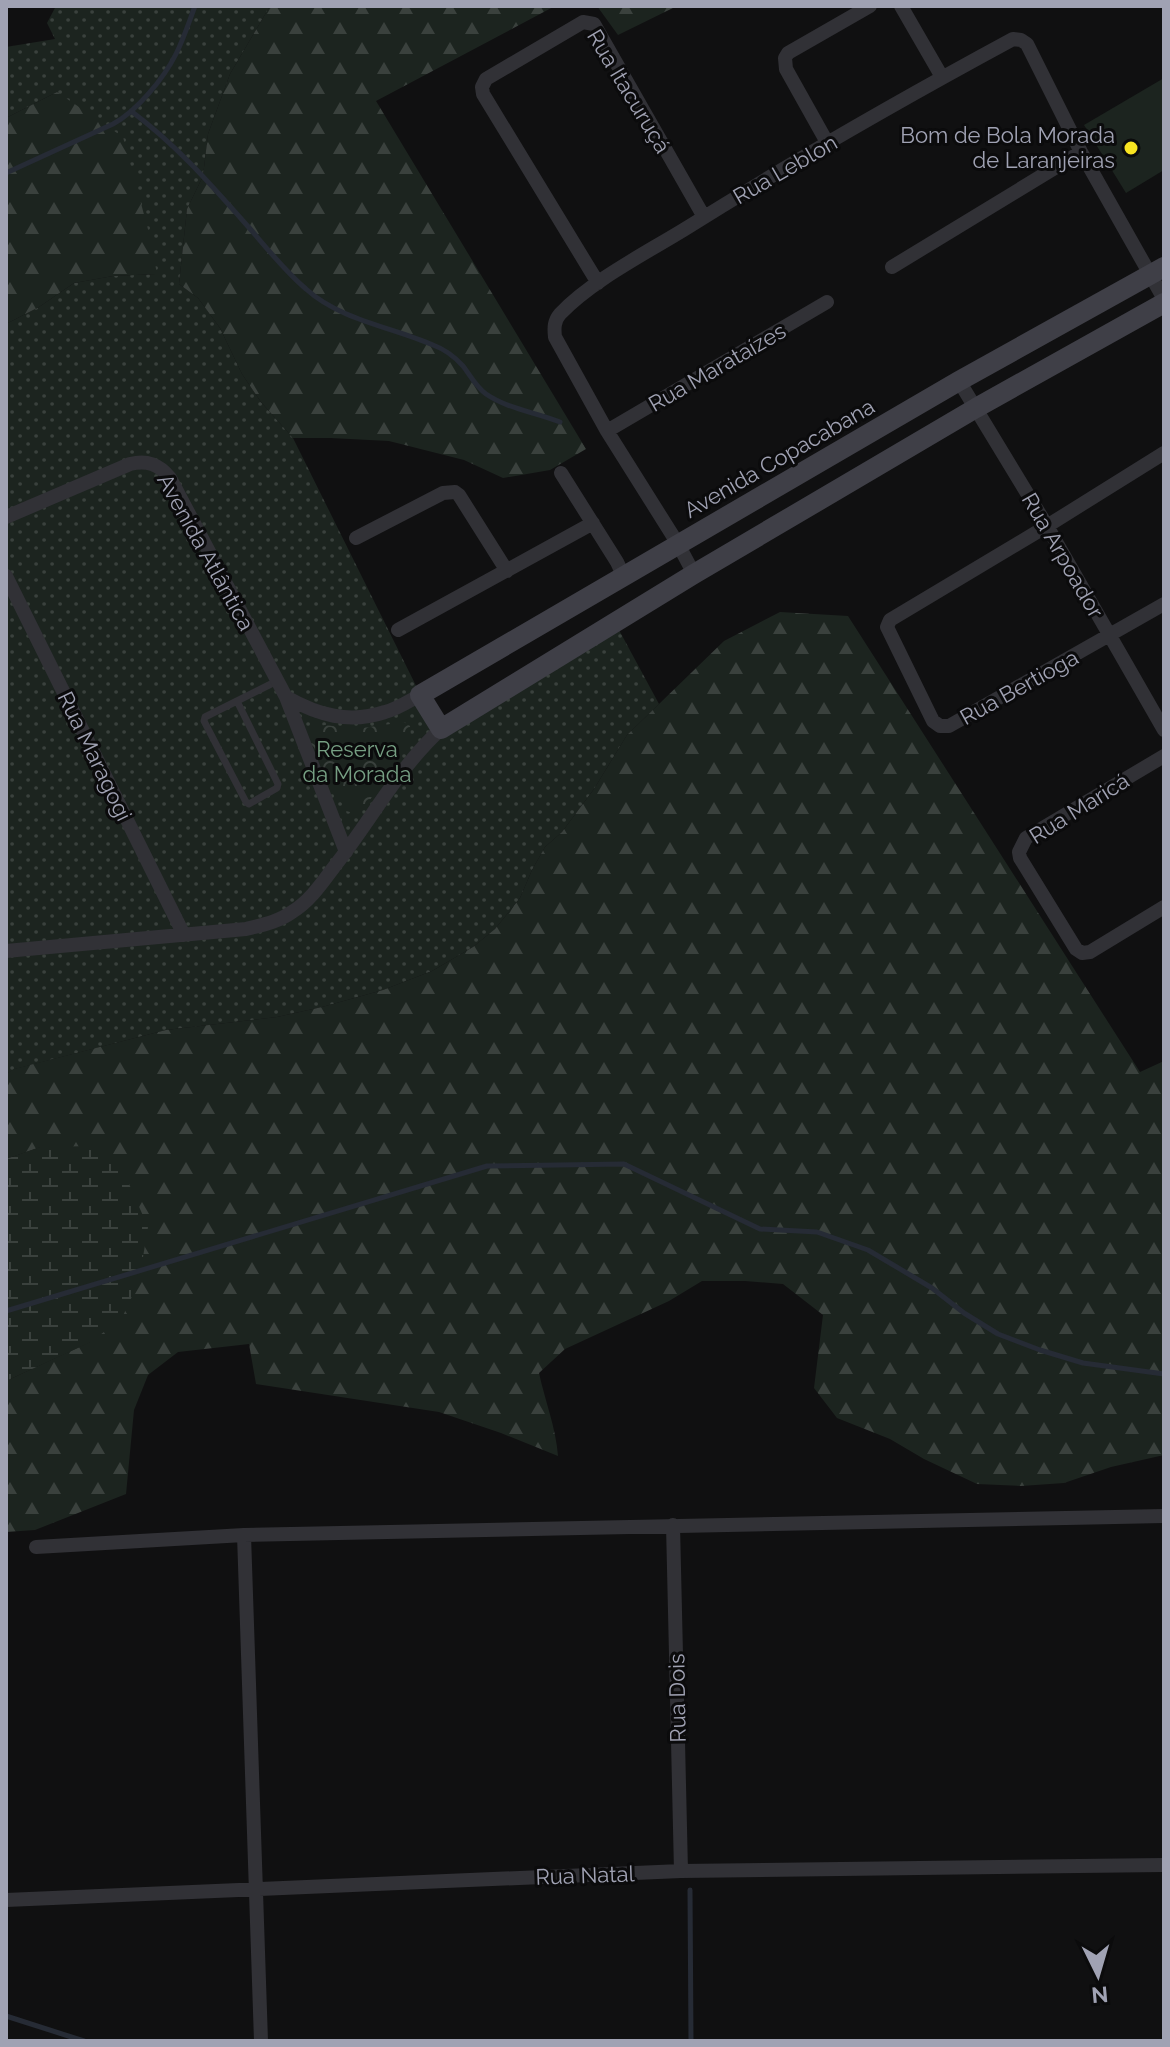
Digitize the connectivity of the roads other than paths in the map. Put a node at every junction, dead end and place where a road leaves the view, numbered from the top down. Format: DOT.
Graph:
graph roads {
  1 [pos="870,6"];
  2 [pos="901,6"];
  3 [pos="942,77"];
  4 [pos="828,144"];
  5 [pos="1081,152"];
  6 [pos="704,217"];
  7 [pos="892,267"];
  8 [pos="1158,271"];
  9 [pos="598,283"];
  10 [pos="1164,301"];
  11 [pos="827,302"];
  12 [pos="959,381"];
  13 [pos="976,408"];
  14 [pos="607,431"];
  15 [pos="1164,453"];
  16 [pos="561,473"];
  17 [pos="6,517"];
  18 [pos="593,523"];
  19 [pos="1047,526"];
  20 [pos="356,538"];
  21 [pos="678,544"];
  22 [pos="507,571"];
  23 [pos="694,574"];
  24 [pos="6,576"];
  25 [pos="624,577"];
  26 [pos="1164,604"];
  27 [pos="398,630"];
  28 [pos="1110,636"];
  29 [pos="277,681"];
  30 [pos="420,695"];
  31 [pos="286,697"];
  32 [pos="237,701"];
  33 [pos="441,729"];
  34 [pos="1164,730"];
  35 [pos="1164,756"];
  36 [pos="346,852"];
  37 [pos="1164,907"];
  38 [pos="184,935"];
  39 [pos="6,951"];
  40 [pos="1164,1516"];
  41 [pos="673,1525"];
  42 [pos="244,1535"];
  43 [pos="36,1547"];
  44 [pos="1164,1865"];
  45 [pos="681,1871"];
  46 [pos="257,1889"];
  47 [pos="6,1900"];
  48 [pos="261,2041"];
  1 -- 4 [label="street"];
  2 -- 3 [label="street"];
  3 -- 4 [label="street, Rua Leblon"];
  3 -- 5 [label="street, Rua Leblon"];
  4 -- 6 [label="street, Rua Leblon"];
  5 -- 7 [label="street"];
  5 -- 8 [label="street, Rua Leblon"];
  6 -- 9 [label="street, Rua Leblon"];
  6 -- 9 [label="street, Rua Itacuruçá"];
  8 -- 10 [label="street, Rua Leblon"];
  8 -- 12 [label="street, Avenida Copacabana"];
  9 -- 14 [label="street, Rua Leblon"];
  10 -- 13 [label="street"];
  11 -- 14 [label="street, Rua Marataízes"];
  12 -- 13 [label="street, Rua Arpoador"];
  12 -- 21 [label="street, Avenida Copacabana"];
  13 -- 19 [label="street, Rua Arpoador"];
  13 -- 23 [label="street"];
  14 -- 21 [label="street, Rua Leblon"];
  15 -- 19 [label="street"];
  16 -- 18 [label="street"];
  17 -- 29 [label="street, Avenida Atlântica"];
  18 -- 22 [label="street"];
  18 -- 25 [label="street"];
  19 -- 28 [label="street, Rua Arpoador"];
  19 -- 28 [label="street, Rua Bertioga"];
  20 -- 22 [label="street"];
  21 -- 23 [label="street, Rua Leblon"];
  21 -- 25 [label="street, Avenida Copacabana"];
  22 -- 27 [label="street"];
  23 -- 33 [label="street"];
  24 -- 38 [label="street, Rua Maragogi"];
  25 -- 30 [label="street, Avenida Copacabana"];
  26 -- 28 [label="street"];
  28 -- 34 [label="street, Rua Arpoador"];
  29 -- 31 [label="street, Avenida Atlântica"];
  29 -- 32 [label="lane"];
  30 -- 31 [label="street"];
  30 -- 33 [label="street"];
  31 -- 36 [label="street, Avenida Atlântica"];
  32 -- 32 [label="lane"];
  33 -- 36 [label="street"];
  35 -- 37 [label="street, Rua Maricá"];
  36 -- 38 [label="street"];
  38 -- 39 [label="street"];
  40 -- 41 [label="street"];
  41 -- 42 [label="street"];
  41 -- 45 [label="street, Rua Dois"];
  42 -- 43 [label="street"];
  42 -- 46 [label="street"];
  44 -- 45 [label="street, Rua Natal"];
  45 -- 46 [label="street, Rua Natal"];
  46 -- 47 [label="street, Rua Natal"];
  46 -- 48 [label="street"];
}
